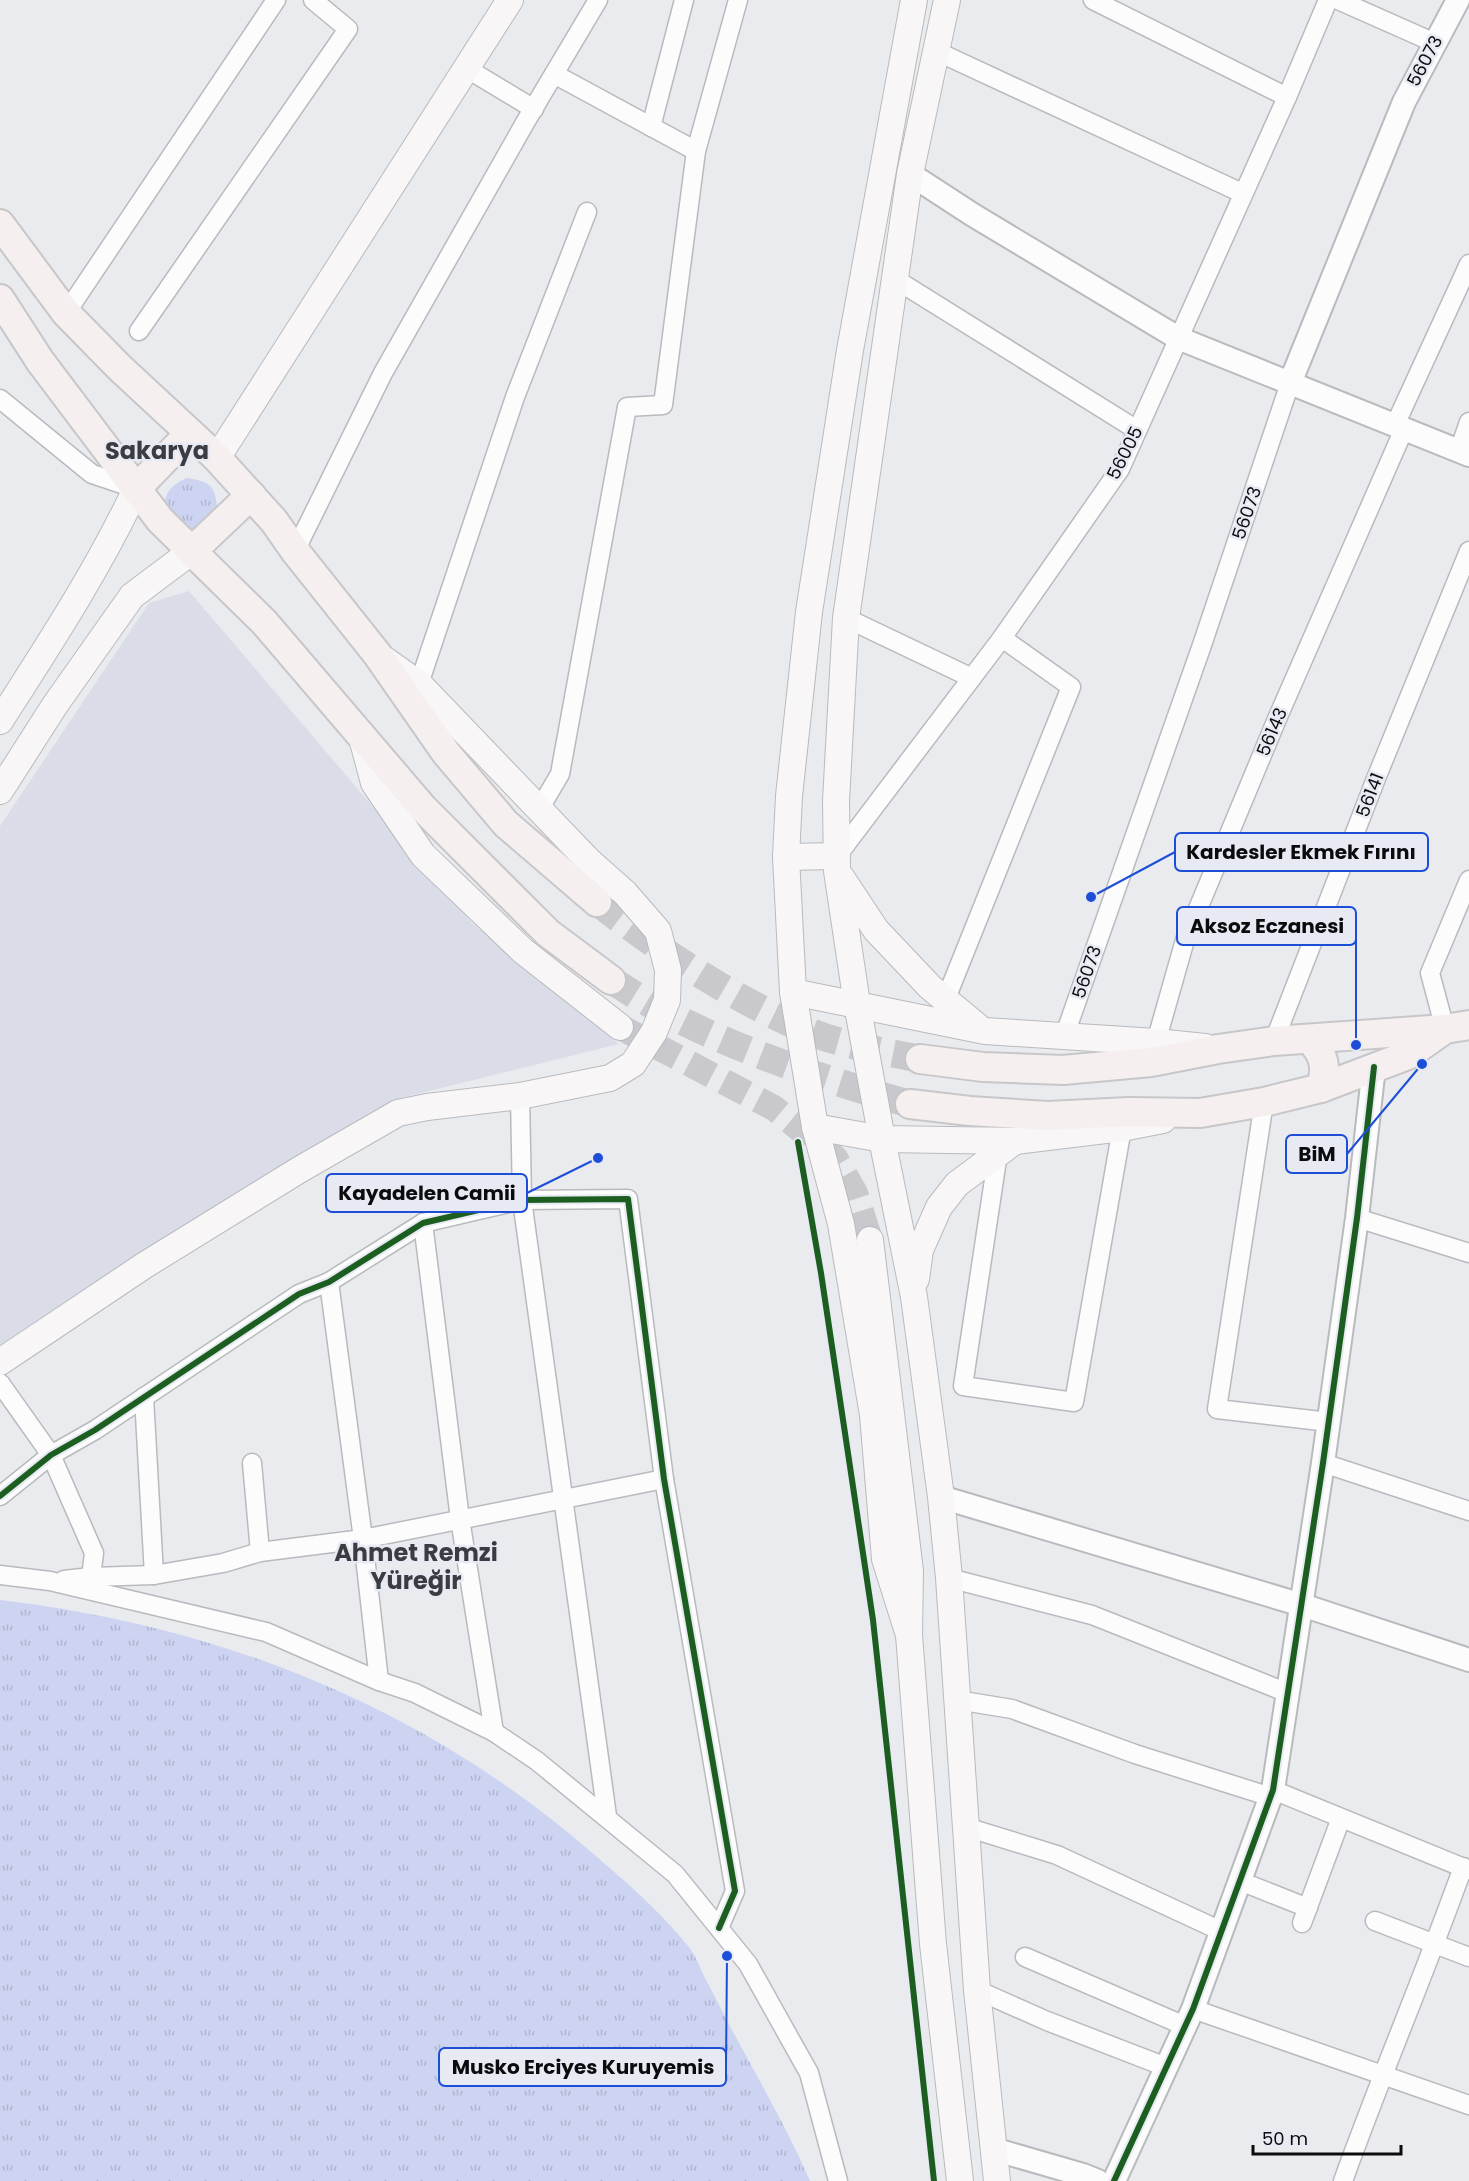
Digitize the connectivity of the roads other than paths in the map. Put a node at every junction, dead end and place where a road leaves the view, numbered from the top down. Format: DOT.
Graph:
graph roads {
  1 [pos="276,0"];
  2 [pos="314,0"];
  3 [pos="510,0"];
  4 [pos="598,0"];
  5 [pos="684,0"];
  6 [pos="738,0"];
  7 [pos="914,0"];
  8 [pos="947,0"];
  9 [pos="1093,0"];
  10 [pos="1328,0"];
  11 [pos="1338,0"];
  12 [pos="1458,0"];
  13 [pos="1435,43"];
  14 [pos="936,51"];
  15 [pos="466,68"];
  16 [pos="554,74"];
  17 [pos="1287,97"];
  18 [pos="534,109"];
  19 [pos="651,127"];
  20 [pos="696,152"];
  21 [pos="910,174"];
  22 [pos="1242,193"];
  23 [pos="587,212"];
  24 [pos="0,224"];
  25 [pos="1469,264"];
  26 [pos="895,279"];
  27 [pos="0,299"];
  28 [pos="66,313"];
  29 [pos="139,331"];
  30 [pos="1178,338"];
  31 [pos="1290,383"];
  32 [pos="0,399"];
  33 [pos="1469,422"];
  34 [pos="1400,427"];
  35 [pos="1137,430"];
  36 [pos="190,433"];
  37 [pos="1464,453"];
  38 [pos="217,458"];
  39 [pos="136,489"];
  40 [pos="250,495"];
  41 [pos="192,551"];
  42 [pos="295,551"];
  43 [pos="1469,551"];
  44 [pos="846,618"];
  45 [pos="1002,638"];
  46 [pos="377,654"];
  47 [pos="972,678"];
  48 [pos="419,684"];
  49 [pos="0,721"];
  50 [pos="361,734"];
  51 [pos="0,791"];
  52 [pos="540,808"];
  53 [pos="786,857"];
  54 [pos="837,864"];
  55 [pos="1469,880"];
  56 [pos="597,903"];
  57 [pos="611,980"];
  58 [pos="793,992"];
  59 [pos="945,1001"];
  60 [pos="857,1004"];
  61 [pos="620,1027"];
  62 [pos="1457,1027"];
  63 [pos="985,1031"];
  64 [pos="1064,1037"];
  65 [pos="1310,1040"];
  66 [pos="1274,1041"];
  67 [pos="1156,1042"];
  68 [pos="1218,1049"];
  69 [pos="920,1059"];
  70 [pos="1374,1067"];
  71 [pos="1321,1088"];
  72 [pos="520,1096"];
  73 [pos="1264,1102"];
  74 [pos="910,1104"];
  75 [pos="1200,1113"];
  76 [pos="815,1127"];
  77 [pos="1122,1128"];
  78 [pos="882,1139"];
  79 [pos="1007,1147"];
  80 [pos="522,1200"];
  81 [pos="1357,1218"];
  82 [pos="423,1223"];
  83 [pos="870,1240"];
  84 [pos="1469,1253"];
  85 [pos="329,1282"];
  86 [pos="914,1297"];
  87 [pos="0,1362"];
  88 [pos="0,1383"];
  89 [pos="144,1396"];
  90 [pos="1329,1422"];
  91 [pos="51,1455"];
  92 [pos="252,1463"];
  93 [pos="1323,1463"];
  94 [pos="664,1479"];
  95 [pos="0,1496"];
  96 [pos="941,1497"];
  97 [pos="564,1500"];
  98 [pos="1469,1511"];
  99 [pos="460,1519"];
  100 [pos="363,1539"];
  101 [pos="260,1552"];
  102 [pos="0,1575"];
  103 [pos="154,1575"];
  104 [pos="91,1577"];
  105 [pos="948,1578"];
  106 [pos="50,1581"];
  107 [pos="1302,1605"];
  108 [pos="909,1635"];
  109 [pos="1469,1660"];
  110 [pos="379,1682"];
  111 [pos="1288,1693"];
  112 [pos="957,1700"];
  113 [pos="494,1732"];
  114 [pos="1272,1794"];
  115 [pos="607,1816"];
  116 [pos="1341,1818"];
  117 [pos="966,1827"];
  118 [pos="1466,1869"];
  119 [pos="1240,1881"];
  120 [pos="1375,1921"];
  121 [pos="719,1928"];
  122 [pos="1221,1931"];
  123 [pos="1435,1944"];
  124 [pos="1025,1957"];
  125 [pos="1469,1957"];
  126 [pos="977,1990"];
  127 [pos="1189,2017"];
  128 [pos="1166,2067"];
  129 [pos="1382,2075"];
  130 [pos="1469,2105"];
  131 [pos="993,2149"];
  132 [pos="838,2181"];
  133 [pos="960,2181"];
  134 [pos="997,2181"];
  135 [pos="1098,2181"];
  136 [pos="1114,2181"];
  137 [pos="1343,2181"];
  1 -- 28 [label="street"];
  2 -- 29 [label="street"];
  3 -- 15 [label="main road"];
  4 -- 16 [label="street"];
  5 -- 19 [label="street"];
  6 -- 20 [label="street"];
  7 -- 53 [label="main road"];
  8 -- 14 [label="main road"];
  9 -- 17 [label="street"];
  10 -- 17 [label="street, 56005"];
  11 -- 13 [label="street"];
  12 -- 13 [label="street, 56073"];
  13 -- 31 [label="street, 56073"];
  14 -- 21 [label="main road"];
  14 -- 22 [label="street"];
  15 -- 18 [label="street"];
  15 -- 38 [label="main road"];
  16 -- 18 [label="street"];
  16 -- 19 [label="street"];
  17 -- 22 [label="street, 56005"];
  18 -- 42 [label="street"];
  19 -- 20 [label="street"];
  20 -- 52 [label="street"];
  21 -- 26 [label="main road"];
  21 -- 30 [label="street"];
  22 -- 30 [label="street, 56005"];
  23 -- 48 [label="street"];
  24 -- 28 [label="main road"];
  25 -- 34 [label="street, 56143"];
  26 -- 35 [label="street"];
  26 -- 44 [label="main road"];
  27 -- 39 [label="main road"];
  28 -- 36 [label="main road"];
  30 -- 31 [label="street"];
  30 -- 35 [label="street, 56005"];
  31 -- 34 [label="street"];
  31 -- 64 [label="street, 56073"];
  32 -- 39 [label="street"];
  33 -- 37 [label="street"];
  34 -- 37 [label="street"];
  34 -- 67 [label="street, 56143"];
  35 -- 45 [label="street, 56005"];
  36 -- 38 [label="main road"];
  36 -- 39 [label="main road"];
  38 -- 40 [label="main road"];
  39 -- 41 [label="main road"];
  39 -- 49 [label="main road"];
  40 -- 41 [label="main road"];
  40 -- 42 [label="main road"];
  41 -- 50 [label="main road"];
  41 -- 51 [label="main road"];
  42 -- 46 [label="main road"];
  43 -- 66 [label="street, 56141"];
  44 -- 47 [label="street"];
  44 -- 54 [label="main road"];
  45 -- 47 [label="street, 56005"];
  45 -- 59 [label="street"];
  46 -- 48 [label="main road"];
  46 -- 56 [label="main road"];
  47 -- 54 [label="street, 56005"];
  48 -- 52 [label="main road"];
  50 -- 57 [label="main road"];
  50 -- 61 [label="main road"];
  52 -- 72 [label="main road"];
  53 -- 54 [label="main road"];
  53 -- 58 [label="main road"];
  54 -- 59 [label="main road"];
  54 -- 60 [label="main road"];
  55 -- 62 [label="street"];
  58 -- 60 [label="main road"];
  58 -- 76 [label="main road"];
  59 -- 63 [label="main road"];
  60 -- 63 [label="main road"];
  60 -- 78 [label="main road"];
  62 -- 65 [label="main road"];
  62 -- 70 [label="main road"];
  63 -- 64 [label="main road"];
  64 -- 67 [label="main road"];
  65 -- 66 [label="main road"];
  65 -- 71 [label="main road"];
  66 -- 68 [label="main road"];
  67 -- 68 [label="main road"];
  68 -- 69 [label="main road"];
  70 -- 71 [label="main road"];
  70 -- 81 [label="street"];
  71 -- 73 [label="main road"];
  72 -- 80 [label="street"];
  72 -- 87 [label="main road"];
  73 -- 75 [label="main road"];
  73 -- 90 [label="street"];
  74 -- 75 [label="main road"];
  75 -- 77 [label="main road"];
  76 -- 78 [label="main road"];
  76 -- 108 [label="main road"];
  77 -- 79 [label="main road"];
  77 -- 79 [label="street"];
  78 -- 79 [label="main road"];
  78 -- 86 [label="main road"];
  79 -- 86 [label="main road"];
  80 -- 82 [label="street"];
  80 -- 94 [label="street"];
  80 -- 97 [label="street"];
  81 -- 84 [label="street"];
  81 -- 90 [label="street"];
  82 -- 85 [label="street"];
  82 -- 99 [label="street"];
  83 -- 108 [label="main road"];
  85 -- 89 [label="street"];
  85 -- 100 [label="street"];
  86 -- 96 [label="main road"];
  88 -- 91 [label="street"];
  89 -- 91 [label="street"];
  89 -- 103 [label="street"];
  90 -- 93 [label="street"];
  91 -- 95 [label="street"];
  91 -- 104 [label="street"];
  92 -- 101 [label="street"];
  93 -- 98 [label="street"];
  93 -- 107 [label="street"];
  94 -- 97 [label="street"];
  94 -- 121 [label="street"];
  96 -- 105 [label="main road"];
  96 -- 107 [label="street"];
  97 -- 99 [label="street"];
  97 -- 115 [label="street"];
  99 -- 100 [label="street"];
  99 -- 113 [label="street"];
  100 -- 101 [label="street"];
  100 -- 110 [label="street"];
  101 -- 103 [label="street"];
  102 -- 106 [label="street"];
  103 -- 104 [label="street"];
  104 -- 106 [label="street"];
  105 -- 111 [label="street"];
  105 -- 112 [label="main road"];
  106 -- 110 [label="street"];
  107 -- 109 [label="street"];
  107 -- 111 [label="street"];
  108 -- 133 [label="main road"];
  110 -- 113 [label="street"];
  111 -- 114 [label="street"];
  112 -- 114 [label="street"];
  112 -- 117 [label="main road"];
  113 -- 115 [label="street"];
  114 -- 116 [label="street"];
  114 -- 119 [label="street"];
  115 -- 121 [label="street"];
  116 -- 118 [label="street"];
  116 -- 119 [label="street"];
  117 -- 122 [label="street"];
  117 -- 126 [label="main road"];
  118 -- 123 [label="street"];
  119 -- 122 [label="street"];
  120 -- 123 [label="street"];
  121 -- 132 [label="street"];
  122 -- 127 [label="street"];
  123 -- 125 [label="street"];
  123 -- 129 [label="street"];
  124 -- 127 [label="street"];
  126 -- 128 [label="street"];
  126 -- 131 [label="main road"];
  127 -- 128 [label="street"];
  127 -- 129 [label="street"];
  128 -- 136 [label="street"];
  129 -- 130 [label="street"];
  129 -- 137 [label="street"];
  131 -- 134 [label="main road"];
  131 -- 135 [label="street"];
}
